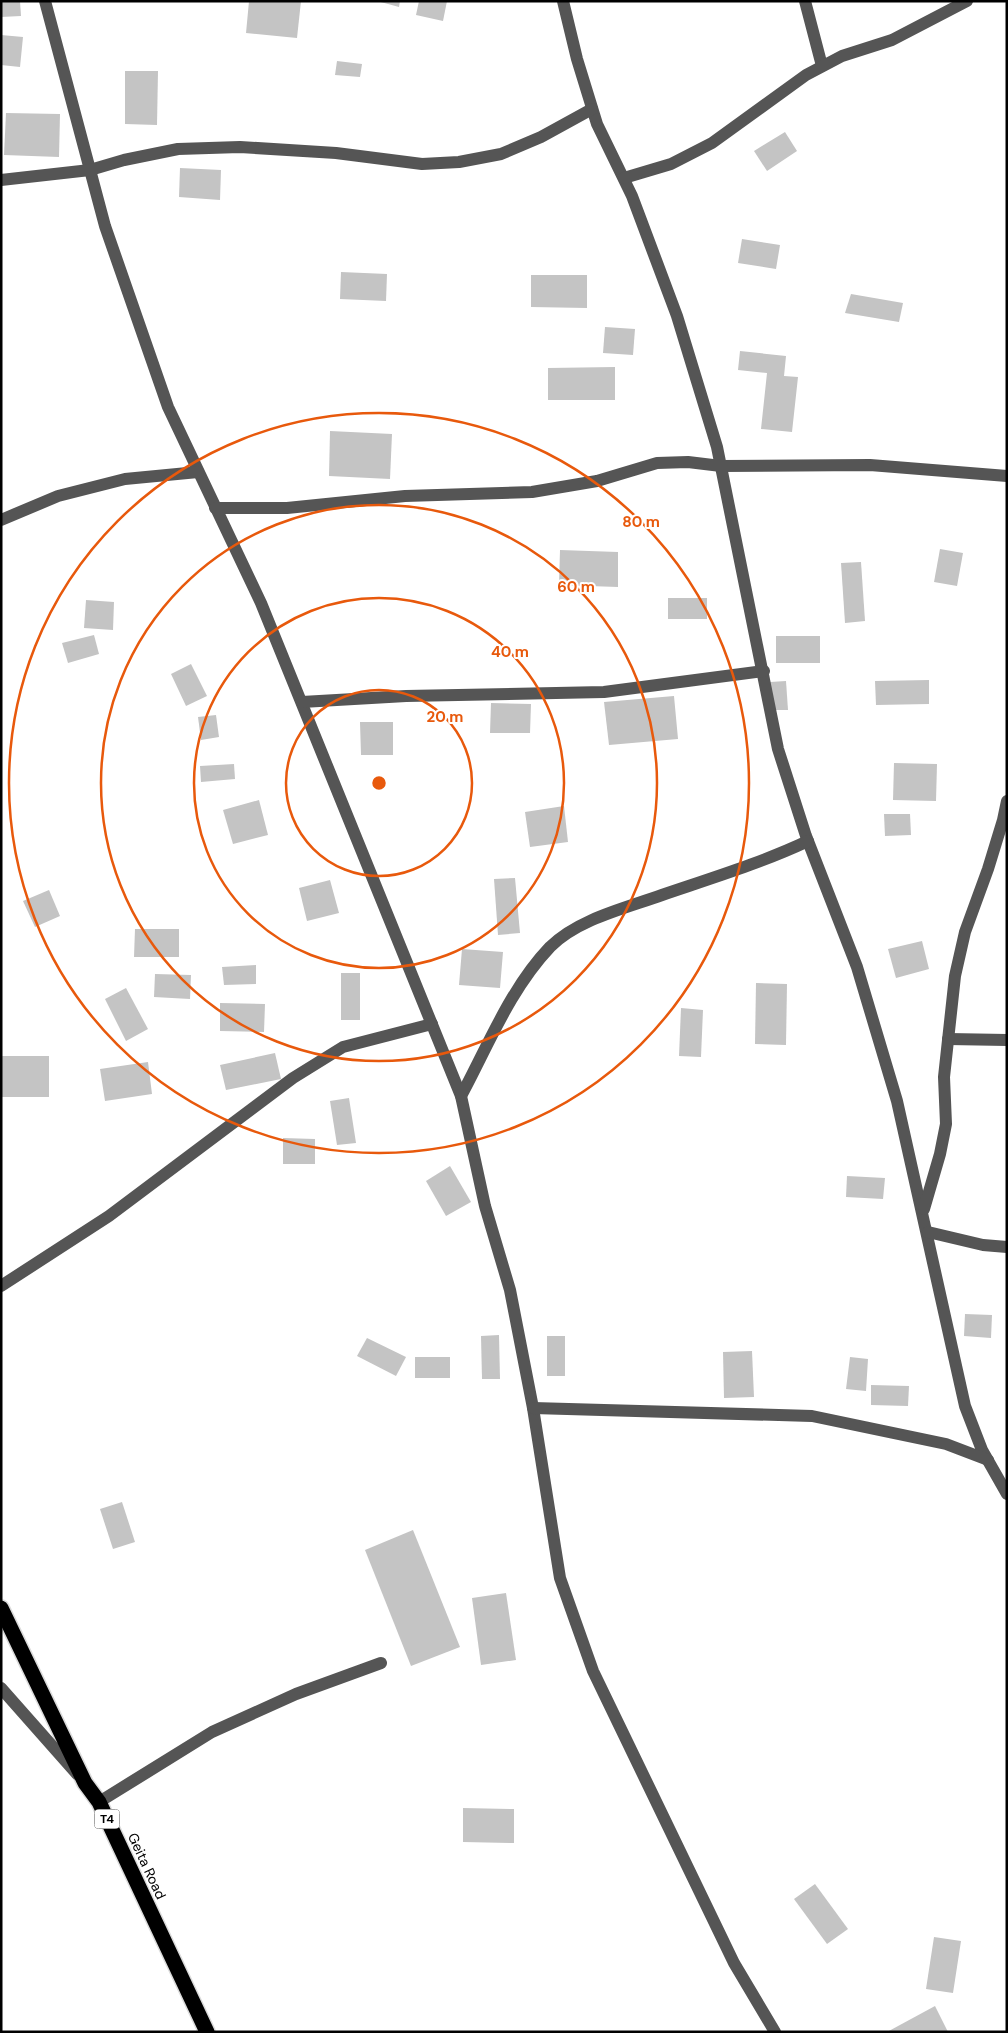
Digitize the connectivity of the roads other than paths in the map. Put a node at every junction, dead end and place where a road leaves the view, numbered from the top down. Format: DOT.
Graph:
graph roads {
  1 [pos="45,1"];
  2 [pos="563,1"];
  3 [pos="804,1"];
  4 [pos="968,1"];
  5 [pos="822,66"];
  6 [pos="592,109"];
  7 [pos="90,170"];
  8 [pos="624,178"];
  9 [pos="1,180"];
  10 [pos="721,466"];
  11 [pos="198,472"];
  12 [pos="1007,476"];
  13 [pos="215,508"];
  14 [pos="1,520"];
  15 [pos="764,671"];
  16 [pos="302,702"];
  17 [pos="1006,806"];
  18 [pos="808,841"];
  19 [pos="432,1024"];
  20 [pos="948,1039"];
  21 [pos="1007,1040"];
  22 [pos="461,1096"];
  23 [pos="923,1211"];
  24 [pos="928,1232"];
  25 [pos="1007,1247"];
  26 [pos="1,1286"];
  27 [pos="533,1408"];
  28 [pos="988,1460"];
  29 [pos="1007,1494"];
  30 [pos="1,1608"];
  31 [pos="381,1663"];
  32 [pos="1,1688"];
  33 [pos="85,1783"];
  34 [pos="99,1802"];
  35 [pos="207,2032"];
  36 [pos="775,2032"];
  1 -- 7 [label="street"];
  2 -- 6 [label="street"];
  3 -- 5 [label="street"];
  4 -- 5 [label="street"];
  5 -- 8 [label="street"];
  6 -- 7 [label="street"];
  6 -- 8 [label="street"];
  7 -- 9 [label="street"];
  7 -- 11 [label="street"];
  8 -- 10 [label="street"];
  10 -- 12 [label="street"];
  10 -- 13 [label="street"];
  10 -- 15 [label="street"];
  11 -- 13 [label="street"];
  11 -- 14 [label="street"];
  13 -- 16 [label="street"];
  15 -- 16 [label="street"];
  15 -- 18 [label="street"];
  16 -- 19 [label="street"];
  17 -- 20 [label="street"];
  18 -- 22 [label="street"];
  18 -- 23 [label="street"];
  19 -- 22 [label="street"];
  19 -- 26 [label="street"];
  20 -- 21 [label="street"];
  20 -- 23 [label="street"];
  22 -- 27 [label="street"];
  23 -- 24 [label="street"];
  24 -- 25 [label="street"];
  24 -- 28 [label="street"];
  27 -- 28 [label="street"];
  27 -- 36 [label="street"];
  28 -- 29 [label="street"];
  30 -- 33 [label="highway, Geita Road / T4"];
  31 -- 34 [label="street"];
  32 -- 33 [label="street"];
  33 -- 34 [label="highway, Geita Road / T4"];
  34 -- 35 [label="highway, Geita Road / T4"];
}
